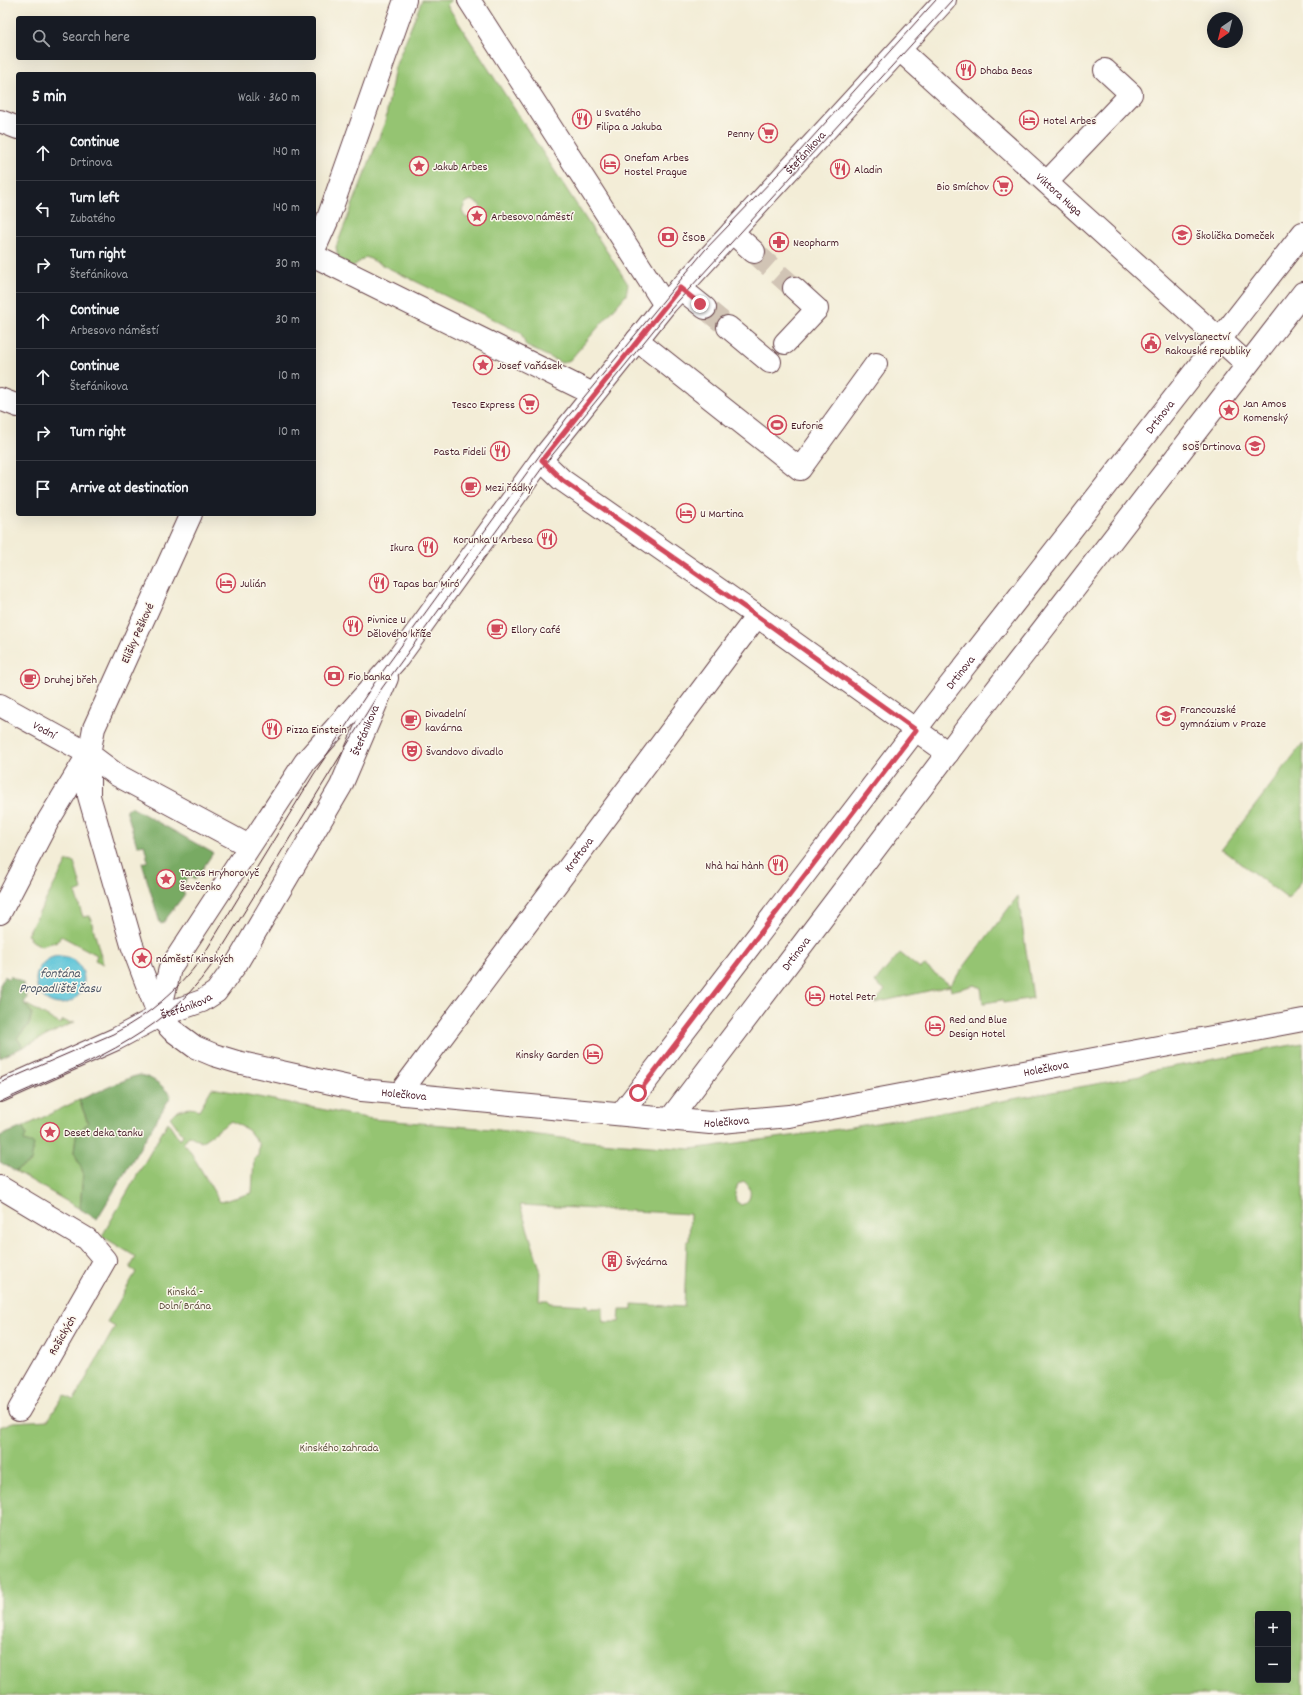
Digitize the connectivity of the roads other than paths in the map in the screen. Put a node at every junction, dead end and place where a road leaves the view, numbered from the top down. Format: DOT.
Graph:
graph roads {
  1 [pos="405,0"];
  2 [pos="469,0"];
  3 [pos="945,0"];
  4 [pos="900,50"];
  5 [pos="1105,70"];
  6 [pos="0,121"];
  7 [pos="16,127"];
  8 [pos="1047,182"];
  9 [pos="732,232"];
  10 [pos="1303,233"];
  11 [pos="316,246"];
  12 [pos="754,252"];
  13 [pos="316,257"];
  14 [pos="680,288"];
  15 [pos="794,288"];
  16 [pos="1303,293"];
  17 [pos="666,306"];
  18 [pos="705,308"];
  19 [pos="728,327"];
  20 [pos="1220,339"];
  21 [pos="637,340"];
  22 [pos="785,343"];
  23 [pos="770,362"];
  24 [pos="876,364"];
  25 [pos="1247,364"];
  26 [pos="593,394"];
  27 [pos="0,399"];
  28 [pos="16,405"];
  29 [pos="542,460"];
  30 [pos="190,516"];
  31 [pos="757,616"];
  32 [pos="398,658"];
  33 [pos="0,705"];
  34 [pos="916,730"];
  35 [pos="948,753"];
  36 [pos="89,754"];
  37 [pos="249,846"];
  38 [pos="0,913"];
  39 [pos="160,1016"];
  40 [pos="1303,1020"];
  41 [pos="0,1091"];
  42 [pos="400,1093"];
  43 [pos="621,1114"];
  44 [pos="670,1119"];
  45 [pos="0,1187"];
  46 [pos="19,1410"];
  1 -- 11 [label="street"];
  2 -- 17 [label="street"];
  3 -- 4 [label="street, Štefánikova"];
  4 -- 8 [label="street, Viktora Huga"];
  4 -- 9 [label="street, Štefánikova"];
  5 -- 8 [label="street"];
  6 -- 7 [label="street"];
  8 -- 20 [label="street, Viktora Huga"];
  9 -- 12 [label="street"];
  9 -- 14 [label="street, Štefánikova"];
  10 -- 20 [label="street, Drtinova"];
  13 -- 26 [label="street"];
  14 -- 17 [label="street, Štefánikova"];
  14 -- 18 [label="street"];
  15 -- 22 [label="street"];
  16 -- 25 [label="street, Drtinova"];
  17 -- 21 [label="street"];
  19 -- 23 [label="street"];
  20 -- 25 [label="street, Viktora Huga"];
  20 -- 34 [label="street, Drtinova"];
  21 -- 24 [label="street"];
  21 -- 26 [label="street"];
  25 -- 35 [label="street, Drtinova"];
  26 -- 29 [label="street, Štefánikova"];
  27 -- 28 [label="street"];
  29 -- 31 [label="street"];
  29 -- 32 [label="street, Štefánikova"];
  30 -- 36 [label="street, Elišky Peškové"];
  31 -- 34 [label="street"];
  31 -- 42 [label="street, Kroftova"];
  32 -- 37 [label="street, Štefánikova"];
  32 -- 39 [label="street, Štefánikova"];
  33 -- 36 [label="street, Vodní"];
  34 -- 35 [label="street"];
  34 -- 43 [label="street, Drtinova"];
  35 -- 44 [label="street, Drtinova"];
  36 -- 37 [label="street"];
  36 -- 38 [label="street"];
  36 -- 39 [label="street"];
  37 -- 39 [label="street, Štefánikova"];
  39 -- 41 [label="street"];
  39 -- 42 [label="street, Holečkova"];
  40 -- 44 [label="street, Holečkova"];
  42 -- 43 [label="street, Holečkova"];
  43 -- 44 [label="street, Holečkova"];
  45 -- 46 [label="street, Rošických"];
}
